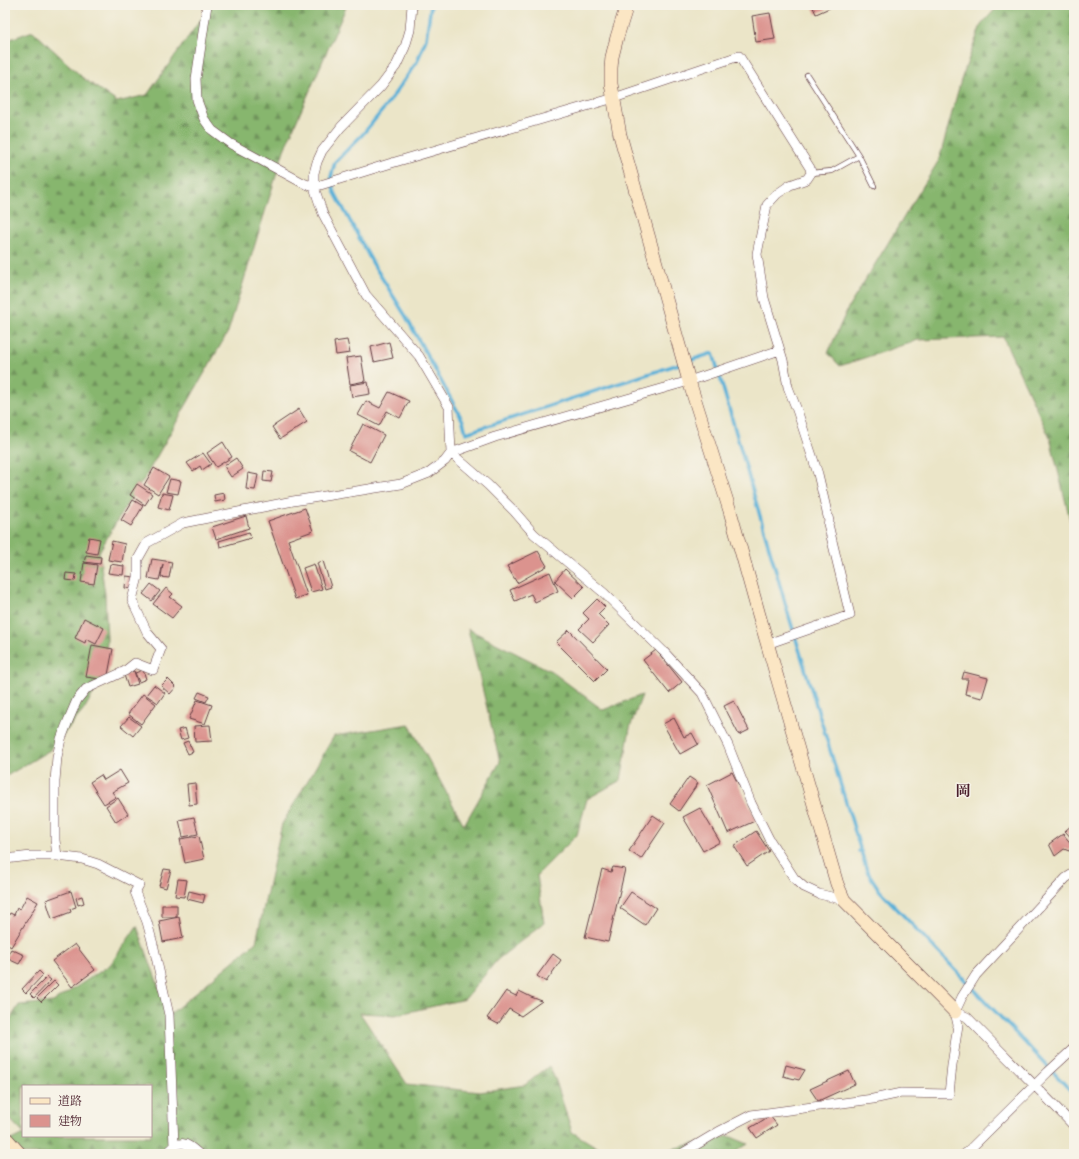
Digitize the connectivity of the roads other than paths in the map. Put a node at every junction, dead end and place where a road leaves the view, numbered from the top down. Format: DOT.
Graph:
graph roads {
  1 [pos="207,5"];
  2 [pos="412,5"];
  3 [pos="627,5"];
  4 [pos="807,75"];
  5 [pos="614,98"];
  6 [pos="858,156"];
  7 [pos="811,173"];
  8 [pos="874,186"];
  9 [pos="314,187"];
  10 [pos="780,350"];
  11 [pos="689,381"];
  12 [pos="451,453"];
  13 [pos="767,644"];
  14 [pos="57,856"];
  15 [pos="5,860"];
  16 [pos="1074,873"];
  17 [pos="844,900"];
  18 [pos="956,1012"];
  19 [pos="1074,1048"];
  20 [pos="1035,1085"];
  21 [pos="1074,1126"];
  22 [pos="5,1137"];
  23 [pos="174,1146"];
  24 [pos="20,1154"];
  25 [pos="166,1154"];
  26 [pos="199,1154"];
  27 [pos="681,1154"];
  28 [pos="965,1154"];
  1 -- 9 [label="street"];
  2 -- 9 [label="street"];
  3 -- 5 [label="street"];
  4 -- 6 [label="lane"];
  5 -- 7 [label="street"];
  5 -- 9 [label="street"];
  5 -- 11 [label="street"];
  6 -- 7 [label="lane"];
  6 -- 8 [label="lane"];
  7 -- 10 [label="street"];
  9 -- 12 [label="street"];
  10 -- 11 [label="street"];
  10 -- 13 [label="street"];
  11 -- 12 [label="street"];
  11 -- 13 [label="street"];
  12 -- 14 [label="street"];
  12 -- 17 [label="street"];
  13 -- 17 [label="street"];
  14 -- 15 [label="street"];
  14 -- 23 [label="street"];
  16 -- 18 [label="street"];
  17 -- 18 [label="street"];
  18 -- 20 [label="street"];
  18 -- 27 [label="street"];
  19 -- 20 [label="street"];
  20 -- 21 [label="street"];
  20 -- 28 [label="street"];
  22 -- 24 [label="street"];
  23 -- 25 [label="street"];
  23 -- 26 [label="street"];
}
